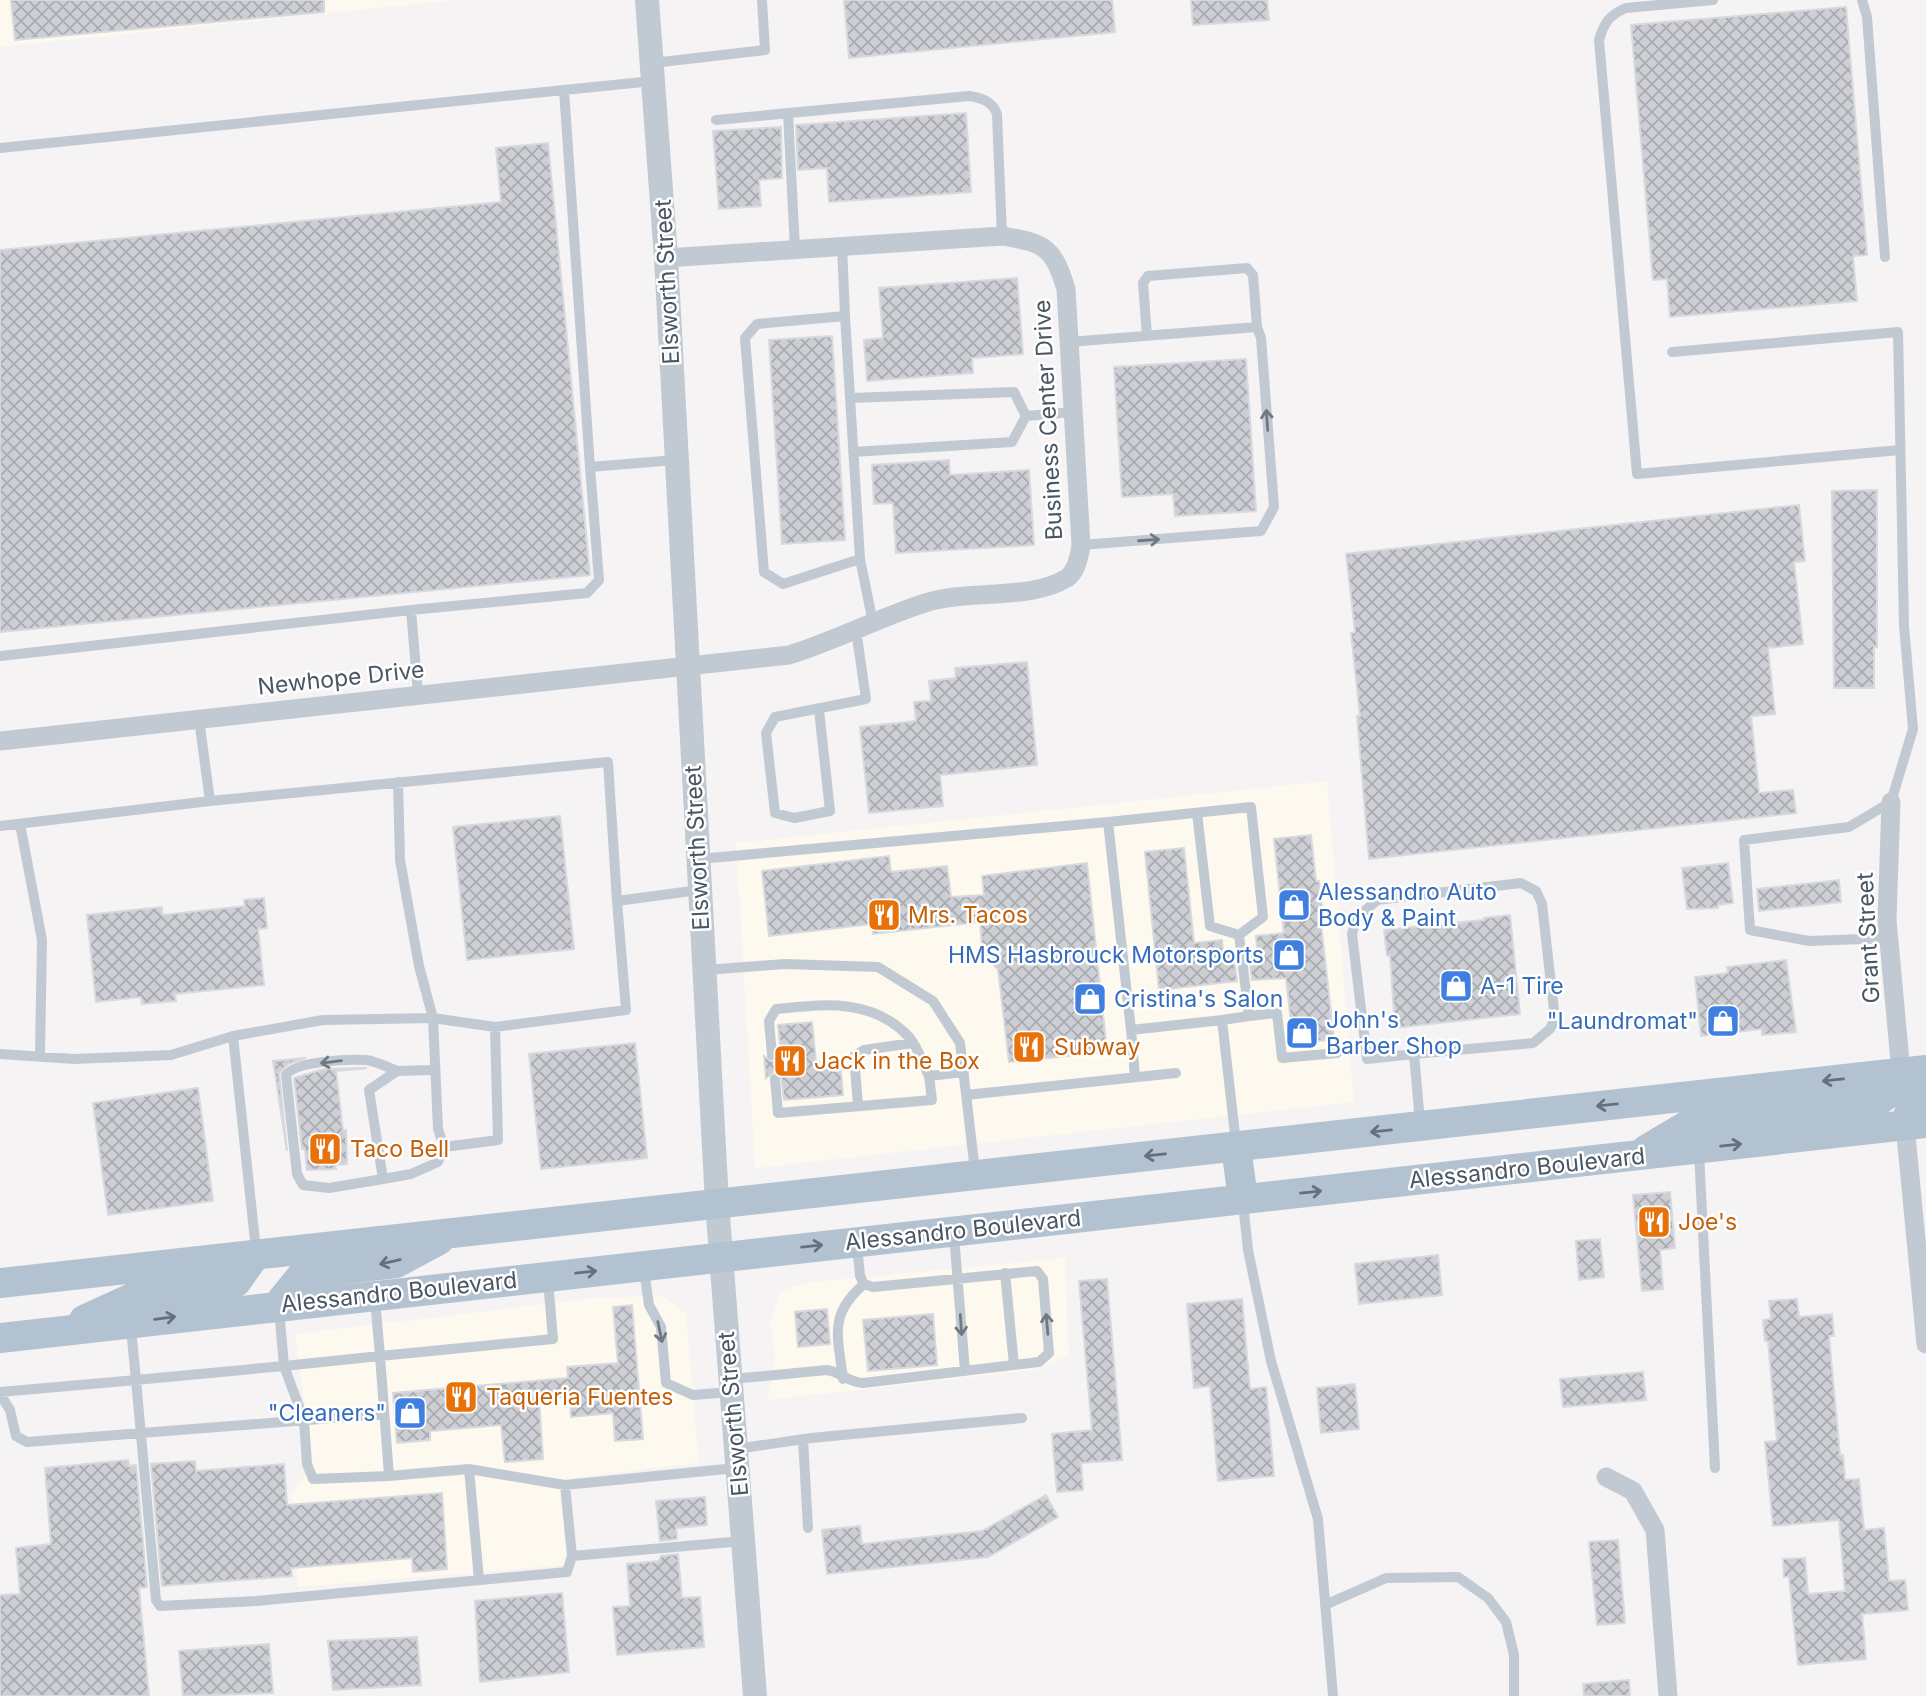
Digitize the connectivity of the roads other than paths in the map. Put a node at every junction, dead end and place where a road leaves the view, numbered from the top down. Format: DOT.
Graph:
graph roads {
  1 [pos="647,0"];
  2 [pos="762,0"];
  3 [pos="1713,0"];
  4 [pos="1862,0"];
  5 [pos="653,72"];
  6 [pos="564,90"];
  7 [pos="788,113"];
  8 [pos="716,120"];
  9 [pos="0,148"];
  10 [pos="1002,236"];
  11 [pos="842,246"];
  12 [pos="795,249"];
  13 [pos="1885,257"];
  14 [pos="666,258"];
  15 [pos="845,316"];
  16 [pos="1259,332"];
  17 [pos="1147,336"];
  18 [pos="1069,342"];
  19 [pos="1672,352"];
  20 [pos="850,398"];
  21 [pos="1073,412"];
  22 [pos="1026,416"];
  23 [pos="1900,450"];
  24 [pos="853,452"];
  25 [pos="677,460"];
  26 [pos="590,467"];
  27 [pos="1081,545"];
  28 [pos="860,558"];
  29 [pos="411,610"];
  30 [pos="864,627"];
  31 [pos="0,656"];
  32 [pos="687,665"];
  33 [pos="418,694"];
  34 [pos="819,710"];
  35 [pos="199,719"];
  36 [pos="0,741"];
  37 [pos="398,782"];
  38 [pos="211,801"];
  39 [pos="1891,802"];
  40 [pos="1197,813"];
  41 [pos="1108,822"];
  42 [pos="20,824"];
  43 [pos="0,827"];
  44 [pos="697,859"];
  45 [pos="699,890"];
  46 [pos="617,901"];
  47 [pos="1239,935"];
  48 [pos="1889,938"];
  49 [pos="704,971"];
  50 [pos="1249,1016"];
  51 [pos="433,1018"];
  52 [pos="1222,1020"];
  53 [pos="495,1027"];
  54 [pos="1131,1030"];
  55 [pos="233,1036"];
  56 [pos="913,1043"];
  57 [pos="1337,1053"];
  58 [pos="0,1054"];
  59 [pos="40,1054"];
  60 [pos="1414,1054"];
  61 [pos="772,1055"];
  62 [pos="435,1070"];
  63 [pos="397,1071"];
  64 [pos="1914,1071"];
  65 [pos="964,1072"];
  66 [pos="1176,1073"];
  67 [pos="929,1076"];
  68 [pos="1135,1077"];
  69 [pos="775,1079"];
  70 [pos="1926,1094"];
  71 [pos="966,1095"];
  72 [pos="858,1106"];
  73 [pos="1916,1124"];
  74 [pos="1420,1126"];
  75 [pos="444,1147"];
  76 [pos="1236,1147"];
  77 [pos="1699,1149"];
  78 [pos="1635,1156"];
  79 [pos="976,1175"];
  80 [pos="383,1179"];
  81 [pos="1243,1199"];
  82 [pos="716,1203"];
  83 [pos="953,1231"];
  84 [pos="452,1233"];
  85 [pos="857,1241"];
  86 [pos="256,1254"];
  87 [pos="721,1257"];
  88 [pos="644,1266"];
  89 [pos="1005,1273"];
  90 [pos="547,1276"];
  91 [pos="957,1279"];
  92 [pos="0,1283"];
  93 [pos="864,1284"];
  94 [pos="375,1295"];
  95 [pos="278,1306"];
  96 [pos="130,1311"];
  97 [pos="0,1338"];
  98 [pos="1926,1344"];
  99 [pos="380,1356"];
  100 [pos="1014,1365"];
  101 [pos="284,1366"];
  102 [pos="965,1371"];
  103 [pos="843,1379"];
  104 [pos="136,1380"];
  105 [pos="731,1386"];
  106 [pos="0,1393"];
  107 [pos="384,1415"];
  108 [pos="1022,1418"];
  109 [pos="304,1420"];
  110 [pos="141,1434"];
  111 [pos="803,1438"];
  112 [pos="737,1458"];
  113 [pos="1715,1468"];
  114 [pos="469,1469"];
  115 [pos="389,1476"];
  116 [pos="1606,1477"];
  117 [pos="565,1485"];
  118 [pos="808,1528"];
  119 [pos="743,1541"];
  120 [pos="572,1556"];
  121 [pos="479,1580"];
  122 [pos="1325,1605"];
  123 [pos="754,1696"];
  124 [pos="1333,1696"];
  125 [pos="1514,1696"];
  126 [pos="1668,1696"];
  1 -- 5 [label="street, Elsworth Street"];
  2 -- 5 [label="lane"];
  3 -- 23 [label="lane"];
  4 -- 13 [label="lane"];
  5 -- 6 [label="lane"];
  5 -- 14 [label="street, Elsworth Street"];
  6 -- 9 [label="lane"];
  6 -- 26 [label="lane"];
  7 -- 8 [label="lane"];
  7 -- 10 [label="lane"];
  7 -- 12 [label="lane"];
  10 -- 11 [label="street, Business Center Drive"];
  10 -- 18 [label="street, Business Center Drive"];
  11 -- 12 [label="street, Business Center Drive"];
  11 -- 15 [label="lane"];
  12 -- 14 [label="street, Business Center Drive"];
  14 -- 25 [label="street, Elsworth Street"];
  15 -- 20 [label="lane"];
  15 -- 28 [label="lane"];
  16 -- 17 [label="lane"];
  16 -- 17 [label="lane"];
  27 -- 16 [label="lane, one-way"];
  17 -- 18 [label="lane"];
  18 -- 21 [label="street, Business Center Drive"];
  19 -- 23 [label="lane"];
  20 -- 22 [label="lane"];
  20 -- 24 [label="lane"];
  21 -- 22 [label="lane"];
  21 -- 27 [label="street, Business Center Drive"];
  22 -- 24 [label="lane"];
  23 -- 39 [label="lane"];
  24 -- 28 [label="lane"];
  25 -- 26 [label="lane"];
  25 -- 32 [label="street, Elsworth Street"];
  26 -- 29 [label="lane"];
  27 -- 30 [label="street, Business Center Drive"];
  28 -- 30 [label="lane"];
  29 -- 31 [label="lane"];
  29 -- 33 [label="lane"];
  30 -- 32 [label="street, Business Center Drive"];
  30 -- 34 [label="lane"];
  32 -- 33 [label="street, Newhope Drive"];
  32 -- 44 [label="street, Elsworth Street"];
  33 -- 35 [label="street, Newhope Drive"];
  34 -- 34 [label="lane"];
  35 -- 36 [label="street, Newhope Drive"];
  35 -- 38 [label="lane"];
  37 -- 38 [label="lane"];
  37 -- 46 [label="lane"];
  37 -- 51 [label="lane"];
  38 -- 42 [label="lane"];
  39 -- 48 [label="street, Grant Street"];
  39 -- 48 [label="lane"];
  40 -- 41 [label="lane"];
  40 -- 47 [label="lane"];
  40 -- 47 [label="lane"];
  41 -- 44 [label="lane"];
  41 -- 54 [label="lane"];
  42 -- 43 [label="lane"];
  42 -- 59 [label="lane"];
  44 -- 45 [label="street, Elsworth Street"];
  45 -- 46 [label="lane"];
  45 -- 49 [label="street, Elsworth Street"];
  46 -- 53 [label="lane"];
  47 -- 50 [label="lane"];
  48 -- 64 [label="street, Grant Street"];
  49 -- 65 [label="lane"];
  49 -- 82 [label="street, Elsworth Street"];
  50 -- 52 [label="lane"];
  50 -- 57 [label="lane"];
  51 -- 53 [label="lane"];
  51 -- 55 [label="lane"];
  51 -- 62 [label="lane"];
  52 -- 54 [label="lane"];
  52 -- 76 [label="lane"];
  53 -- 75 [label="lane"];
  54 -- 68 [label="lane"];
  55 -- 59 [label="lane"];
  55 -- 86 [label="lane"];
  56 -- 61 [label="lane"];
  56 -- 67 [label="lane"];
  56 -- 72 [label="lane"];
  58 -- 59 [label="lane"];
  60 -- 60 [label="lane"];
  60 -- 74 [label="lane"];
  62 -- 63 [label="lane"];
  62 -- 75 [label="lane"];
  63 -- 80 [label="lane"];
  63 -- 80 [label="lane, one-way"];
  64 -- 74 [label="main road, one-way"];
  64 -- 78 [label="main road"];
  65 -- 67 [label="lane"];
  65 -- 71 [label="lane"];
  66 -- 68 [label="lane"];
  67 -- 72 [label="lane"];
  68 -- 71 [label="lane"];
  69 -- 72 [label="lane"];
  70 -- 73 [label="main road"];
  71 -- 79 [label="lane"];
  77 -- 73 [label="main road, Alessandro Boulevard, one-way"];
  73 -- 98 [label="street"];
  74 -- 76 [label="main road, one-way"];
  75 -- 80 [label="lane"];
  76 -- 79 [label="main road, one-way"];
  76 -- 81 [label="main road"];
  77 -- 78 [label="main road, Alessandro Boulevard"];
  77 -- 113 [label="lane"];
  81 -- 78 [label="main road, Alessandro Boulevard, one-way"];
  79 -- 82 [label="main road"];
  81 -- 83 [label="main road, Alessandro Boulevard"];
  81 -- 122 [label="lane"];
  82 -- 84 [label="main road"];
  82 -- 87 [label="street, Elsworth Street"];
  83 -- 85 [label="main road, Alessandro Boulevard"];
  83 -- 91 [label="lane"];
  84 -- 86 [label="main road"];
  84 -- 95 [label="main road, one-way"];
  87 -- 85 [label="main road, Alessandro Boulevard, one-way"];
  85 -- 93 [label="lane"];
  86 -- 92 [label="main road"];
  86 -- 96 [label="main road"];
  87 -- 88 [label="main road, Alessandro Boulevard"];
  87 -- 105 [label="street, Elsworth Street"];
  90 -- 88 [label="main road, Alessandro Boulevard, one-way"];
  88 -- 105 [label="lane, one-way"];
  89 -- 91 [label="lane"];
  89 -- 100 [label="lane"];
  100 -- 89 [label="lane, one-way"];
  90 -- 94 [label="main road, Alessandro Boulevard"];
  90 -- 99 [label="lane"];
  91 -- 93 [label="lane"];
  91 -- 102 [label="lane, one-way"];
  93 -- 103 [label="lane"];
  94 -- 95 [label="main road, Alessandro Boulevard"];
  94 -- 99 [label="lane"];
  96 -- 95 [label="main road, Alessandro Boulevard, one-way"];
  95 -- 101 [label="lane"];
  96 -- 97 [label="main road"];
  96 -- 104 [label="lane"];
  99 -- 101 [label="lane"];
  99 -- 107 [label="lane"];
  100 -- 102 [label="lane"];
  101 -- 104 [label="lane"];
  101 -- 109 [label="lane"];
  102 -- 103 [label="lane"];
  103 -- 105 [label="lane"];
  104 -- 106 [label="lane"];
  104 -- 110 [label="lane"];
  105 -- 112 [label="street, Elsworth Street"];
  106 -- 110 [label="lane"];
  107 -- 109 [label="lane"];
  107 -- 115 [label="lane"];
  108 -- 111 [label="lane"];
  109 -- 110 [label="lane"];
  109 -- 115 [label="lane"];
  110 -- 121 [label="lane"];
  111 -- 112 [label="lane"];
  111 -- 118 [label="lane"];
  112 -- 117 [label="lane"];
  112 -- 119 [label="street, Elsworth Street"];
  114 -- 115 [label="lane"];
  114 -- 117 [label="lane"];
  114 -- 121 [label="lane"];
  116 -- 126 [label="street"];
  117 -- 120 [label="lane"];
  119 -- 120 [label="lane"];
  119 -- 123 [label="street, Elsworth Street"];
  120 -- 121 [label="lane"];
  122 -- 124 [label="lane"];
  122 -- 125 [label="lane"];
}
